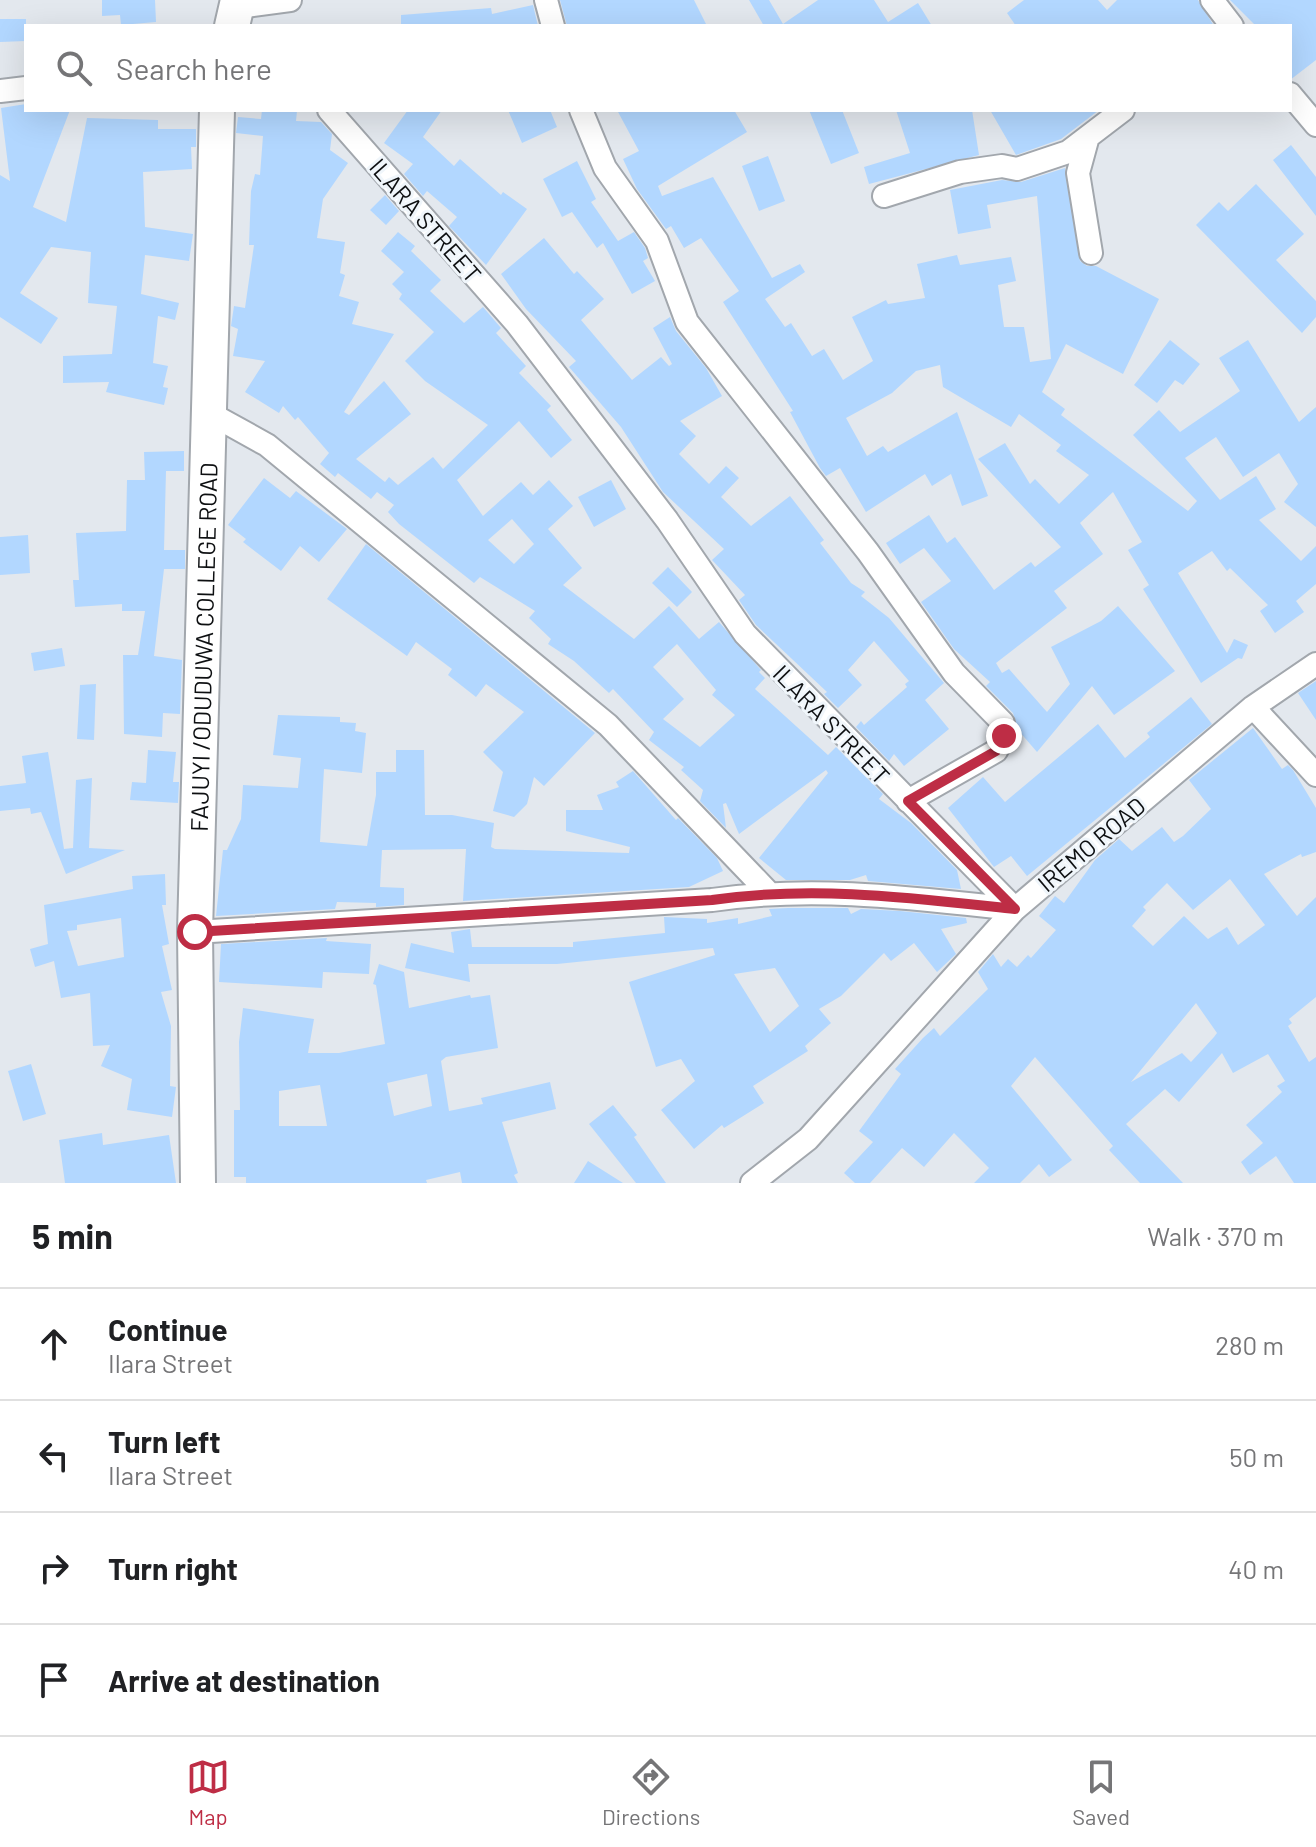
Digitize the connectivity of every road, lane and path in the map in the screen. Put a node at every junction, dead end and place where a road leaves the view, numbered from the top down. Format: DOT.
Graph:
graph roads {
  1 [pos="290,0"];
  2 [pos="546,0"];
  3 [pos="1212,0"];
  4 [pos="236,11"];
  5 [pos="552,24"];
  6 [pos="1230,24"];
  7 [pos="24,88"];
  8 [pos="0,91"];
  9 [pos="1292,96"];
  10 [pos="217,112"];
  11 [pos="331,112"];
  12 [pos="582,112"];
  13 [pos="1121,112"];
  14 [pos="1316,125"];
  15 [pos="1087,140"];
  16 [pos="884,196"];
  17 [pos="1091,253"];
  18 [pos="211,414"];
  19 [pos="1316,664"];
  20 [pos="1253,707"];
  21 [pos="1316,775"];
  22 [pos="908,801"];
  23 [pos="768,892"];
  24 [pos="1015,909"];
  25 [pos="195,932"];
  26 [pos="198,1183"];
  27 [pos="752,1183"];
  1 -- 4 [label="street"];
  2 -- 5 [label="street"];
  3 -- 6 [label="street"];
  7 -- 8 [label="street"];
  9 -- 14 [label="street"];
  10 -- 18 [label="main road, FAJUYI /ODUDUWA COLLEGE ROAD"];
  11 -- 22 [label="street, ILARA STREET"];
  12 -- 22 [label="street"];
  13 -- 15 [label="street"];
  15 -- 16 [label="street"];
  15 -- 17 [label="street"];
  18 -- 23 [label="street"];
  18 -- 25 [label="main road, FAJUYI /ODUDUWA COLLEGE ROAD"];
  19 -- 20 [label="street, IREMO ROAD"];
  20 -- 21 [label="street"];
  20 -- 24 [label="street, IREMO ROAD"];
  22 -- 24 [label="street, ILARA STREET"];
  23 -- 24 [label="street"];
  23 -- 25 [label="street"];
  24 -- 27 [label="street, IREMO ROAD"];
  25 -- 26 [label="main road, FAJUYI /ODUDUWA COLLEGE ROAD"];
}
